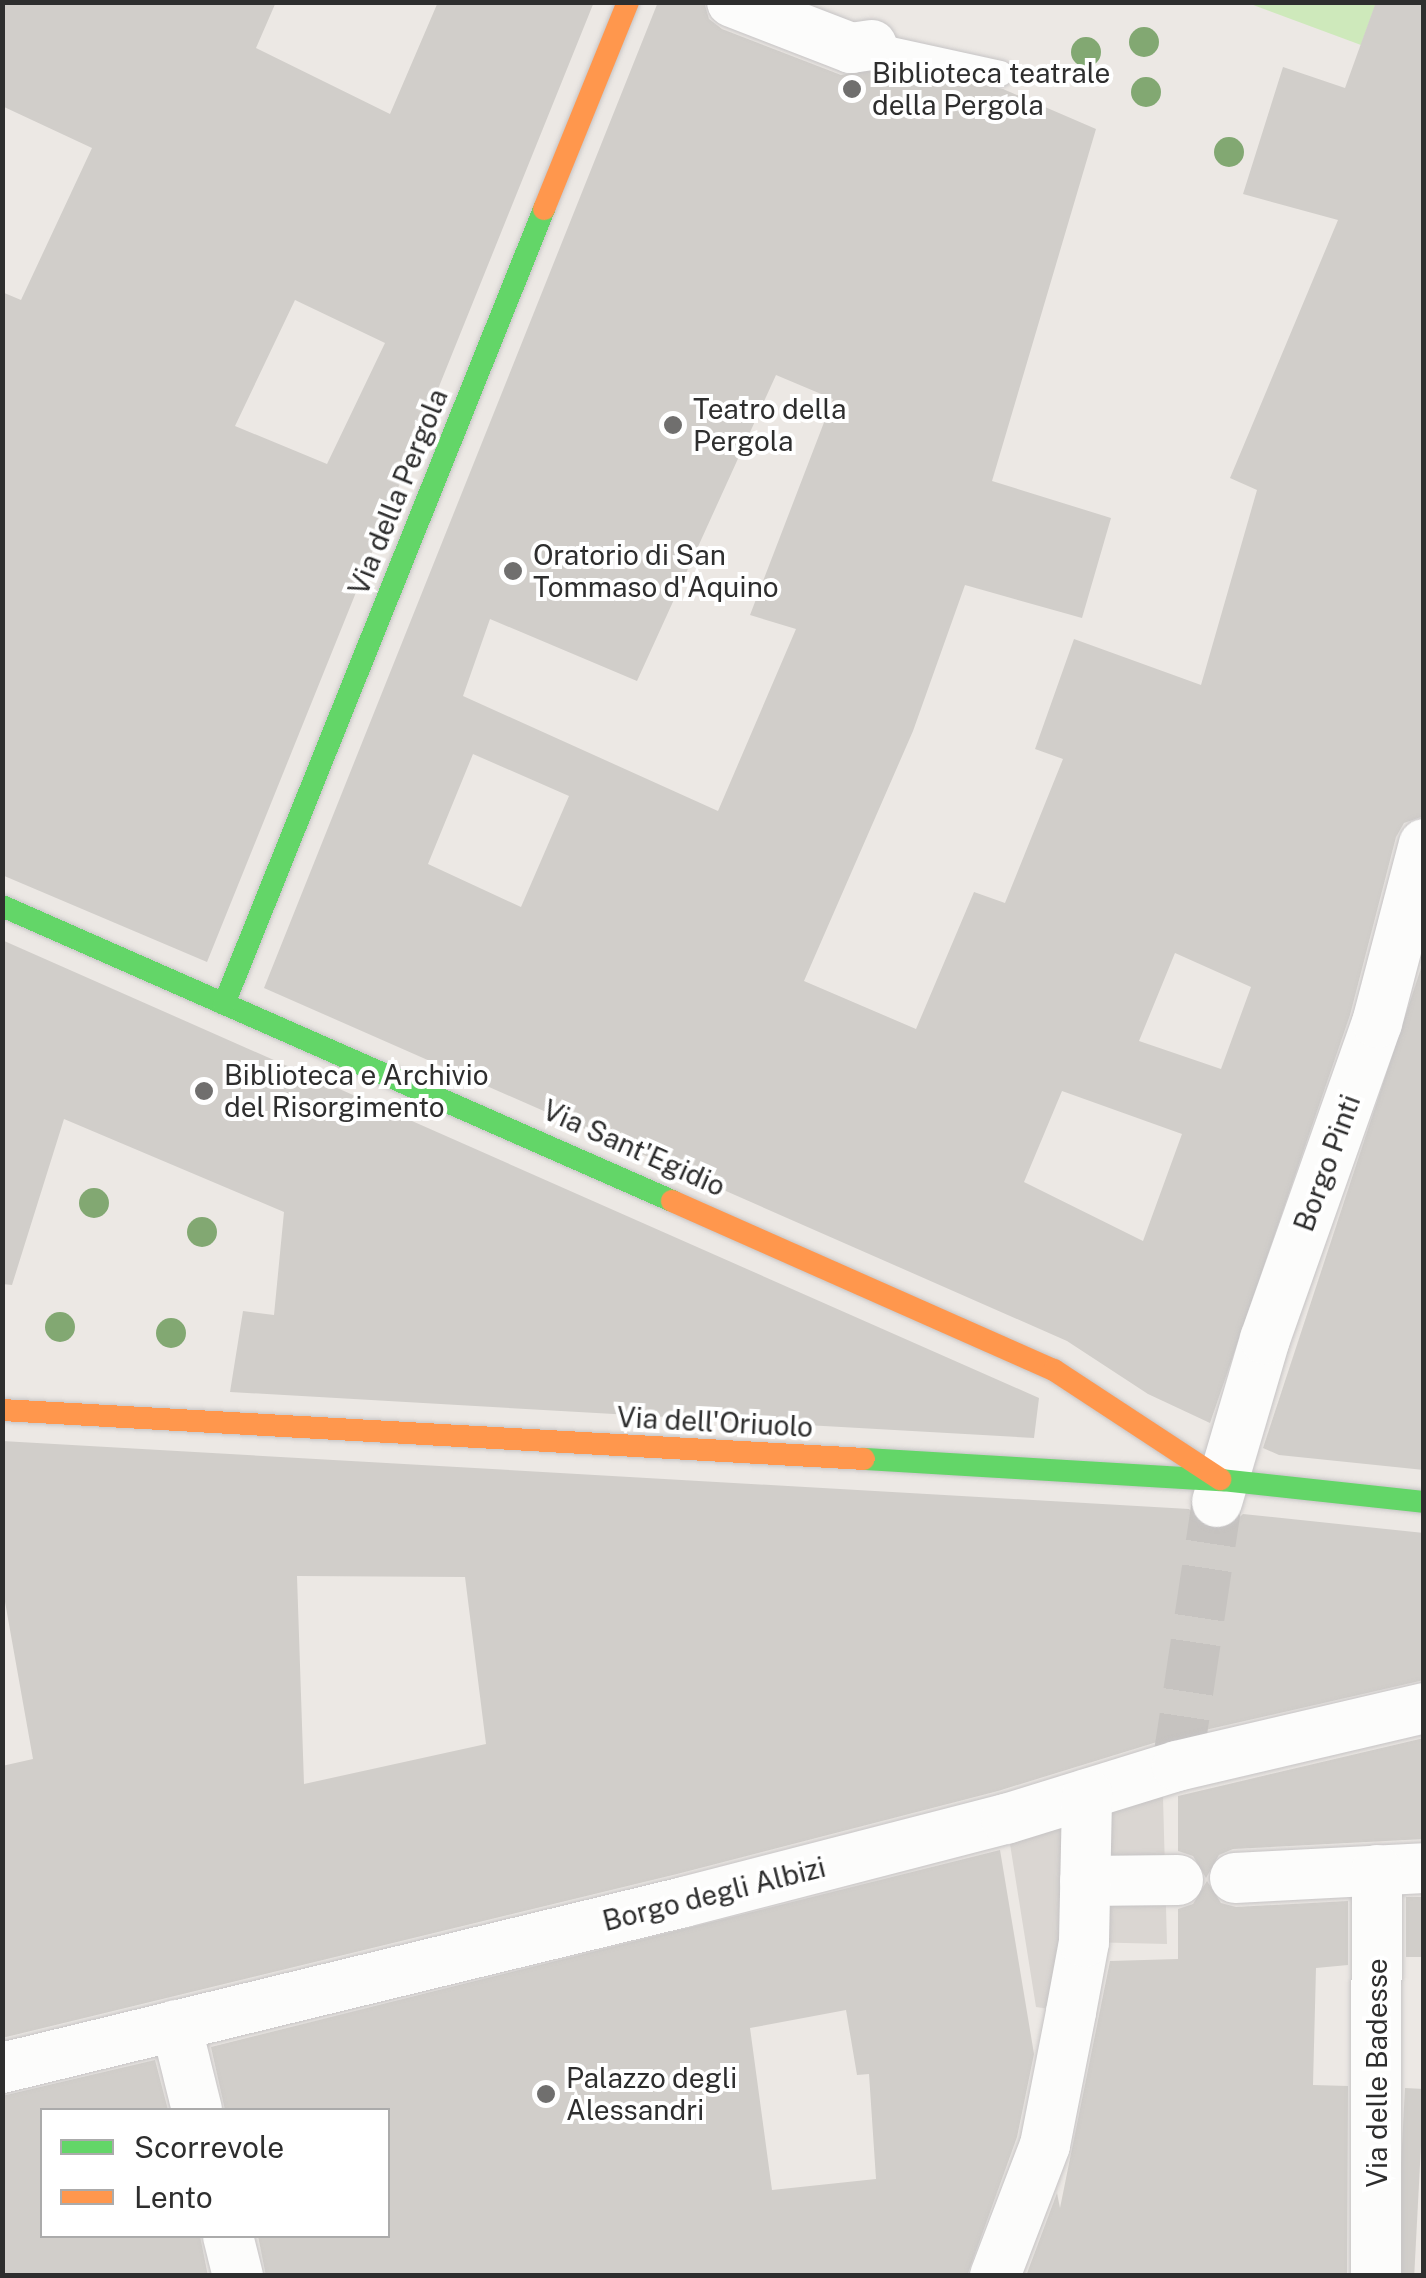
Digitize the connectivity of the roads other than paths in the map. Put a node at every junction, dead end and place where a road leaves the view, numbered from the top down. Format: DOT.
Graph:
graph roads {
  1 [pos="628,2"];
  2 [pos="732,2"];
  3 [pos="872,45"];
  4 [pos="1000,73"];
  5 [pos="1424,844"];
  6 [pos="2,906"];
  7 [pos="224,1004"];
  8 [pos="2,1410"];
  9 [pos="1219,1491"];
  10 [pos="1424,1502"];
  11 [pos="1424,1708"];
  12 [pos="1086,1794"];
  13 [pos="1400,1869"];
  14 [pos="1235,1878"];
  15 [pos="1178,1880"];
  16 [pos="1085,1881"];
  17 [pos="176,2025"];
  18 [pos="2,2068"];
  19 [pos="196,2108"];
  20 [pos="228,2238"];
  21 [pos="238,2276"];
  22 [pos="995,2276"];
  23 [pos="1376,2276"];
  1 -- 7 [label="street, Via della Pergola"];
  2 -- 3 [label="street"];
  3 -- 4 [label="lane"];
  5 -- 9 [label="street, Borgo Pinti"];
  6 -- 7 [label="street, Via Sant'Egidio"];
  7 -- 9 [label="street, Via Sant'Egidio"];
  8 -- 9 [label="street, Via dell'Oriuolo"];
  9 -- 10 [label="street, Via dell'Oriuolo"];
  11 -- 12 [label="street, Borgo degli Albizi"];
  12 -- 16 [label="street"];
  12 -- 17 [label="street, Borgo degli Albizi"];
  13 -- 14 [label="street"];
  13 -- 23 [label="street, Via delle Badesse"];
  15 -- 16 [label="street"];
  16 -- 22 [label="street"];
  17 -- 18 [label="street, Borgo degli Albizi"];
  17 -- 19 [label="street"];
  20 -- 21 [label="street"];
}
